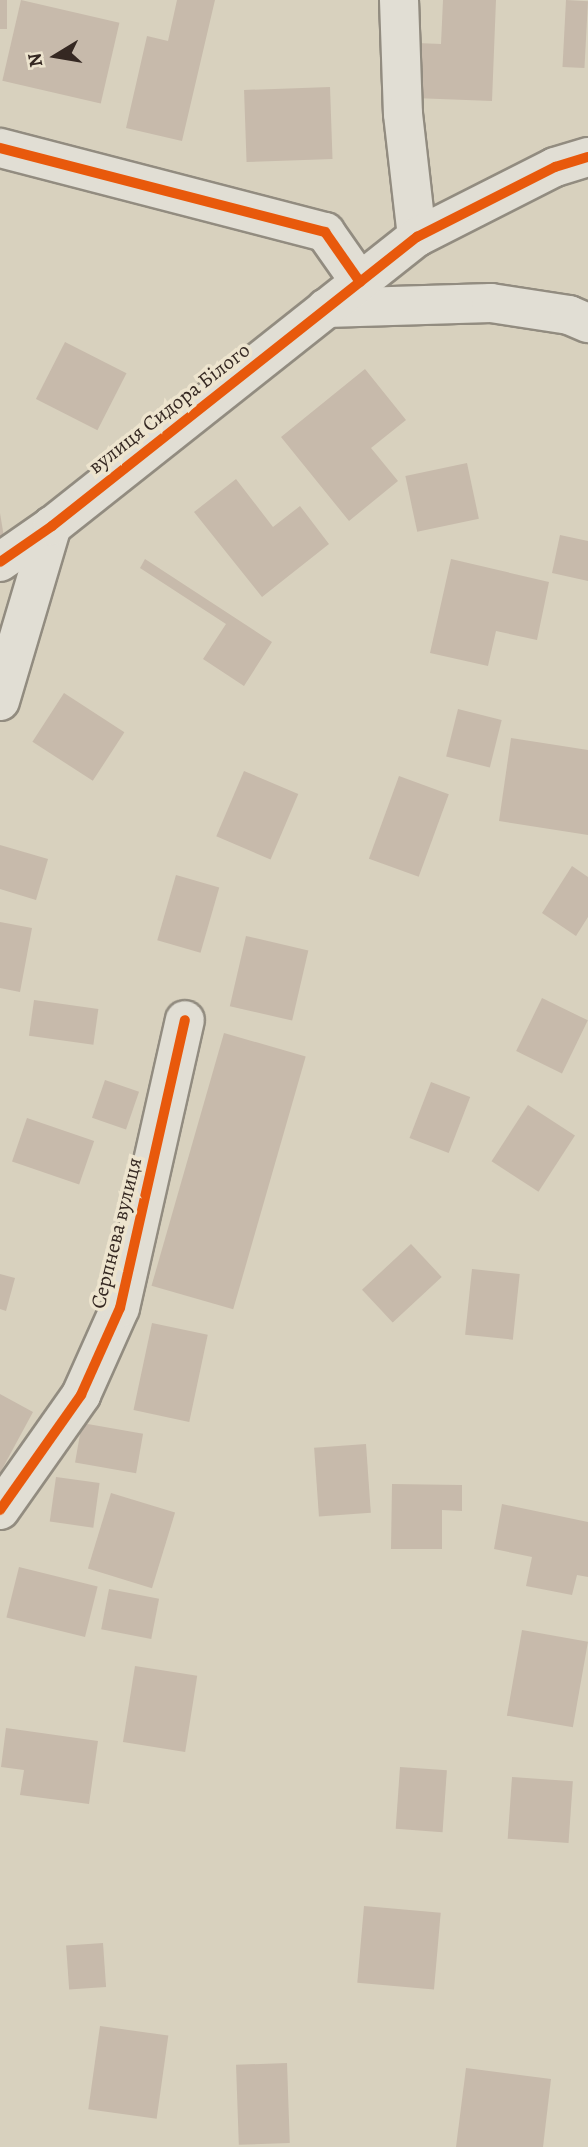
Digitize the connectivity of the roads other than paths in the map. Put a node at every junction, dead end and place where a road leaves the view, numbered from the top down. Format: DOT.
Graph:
graph roads {
  1 [pos="398,0"];
  2 [pos="0,148"];
  3 [pos="588,157"];
  4 [pos="417,237"];
  5 [pos="360,282"];
  6 [pos="326,308"];
  7 [pos="588,323"];
  8 [pos="52,526"];
  9 [pos="0,562"];
  10 [pos="0,701"];
  11 [pos="185,1020"];
  12 [pos="0,1510"];
  1 -- 4 [label="street"];
  2 -- 5 [label="street"];
  3 -- 4 [label="street, вулиця Сидора Білого"];
  4 -- 5 [label="street, вулиця Сидора Білого"];
  5 -- 6 [label="street, вулиця Сидора Білого"];
  6 -- 7 [label="street"];
  6 -- 8 [label="street, вулиця Сидора Білого"];
  8 -- 9 [label="street, вулиця Сидора Білого"];
  8 -- 10 [label="street"];
  11 -- 12 [label="street, Серпнева вулиця"];
}
